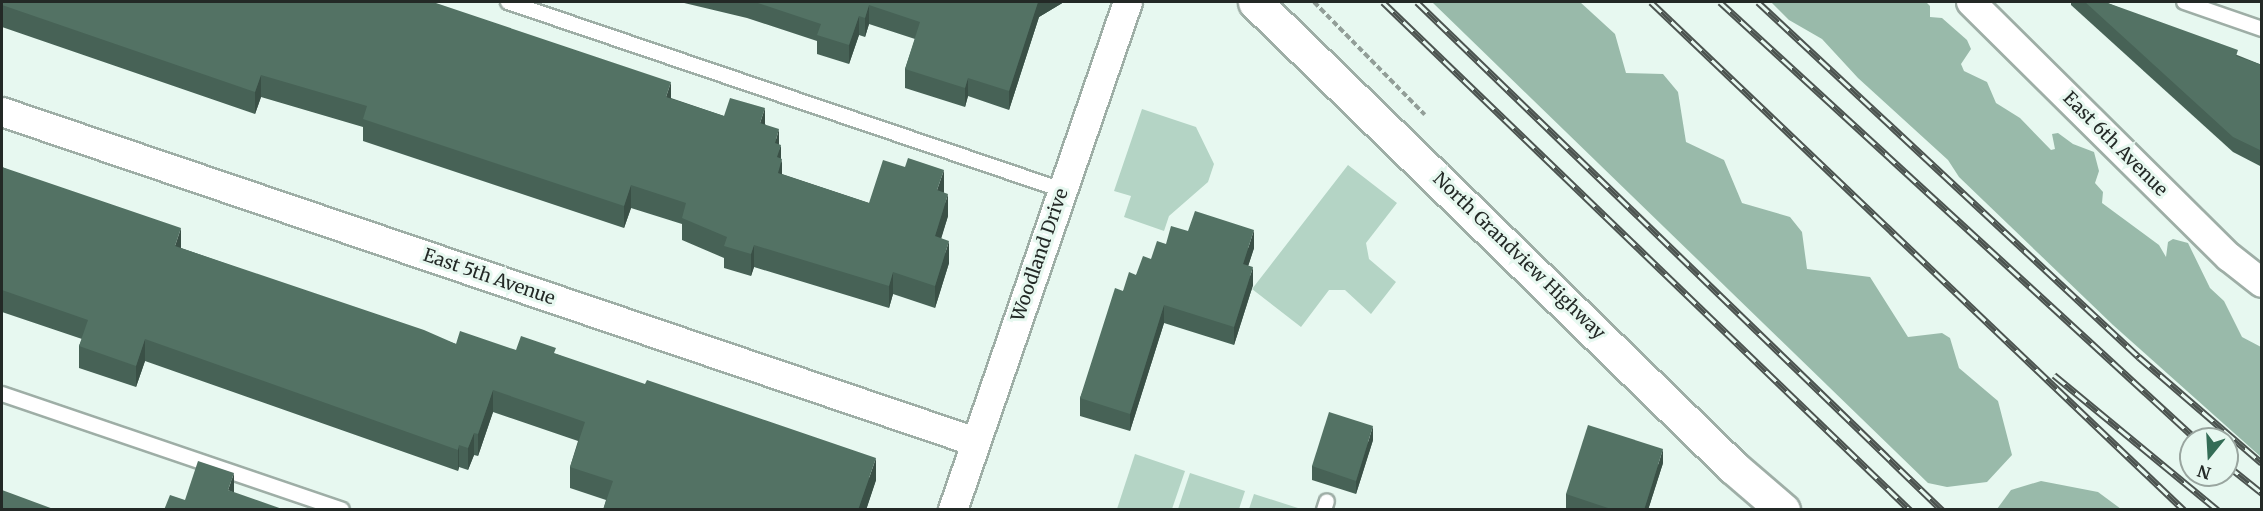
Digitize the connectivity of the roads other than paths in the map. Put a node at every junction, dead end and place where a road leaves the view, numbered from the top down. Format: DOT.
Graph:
graph roads {
  1 [pos="508,2"];
  2 [pos="1128,2"];
  3 [pos="1255,2"];
  4 [pos="1971,2"];
  5 [pos="2184,2"];
  6 [pos="2262,29"];
  7 [pos="2,112"];
  8 [pos="1062,190"];
  9 [pos="2262,283"];
  10 [pos="2,394"];
  11 [pos="976,442"];
  12 [pos="1770,506"];
  13 [pos="342,510"];
  14 [pos="953,510"];
  1 -- 8 [label="lane"];
  2 -- 8 [label="street, Woodland Drive"];
  3 -- 12 [label="street, North Grandview Highway"];
  4 -- 9 [label="street, East 6th Avenue"];
  5 -- 6 [label="lane"];
  7 -- 11 [label="street, East 5th Avenue"];
  8 -- 11 [label="street, Woodland Drive"];
  10 -- 13 [label="lane"];
  11 -- 14 [label="street, Woodland Drive"];
}
